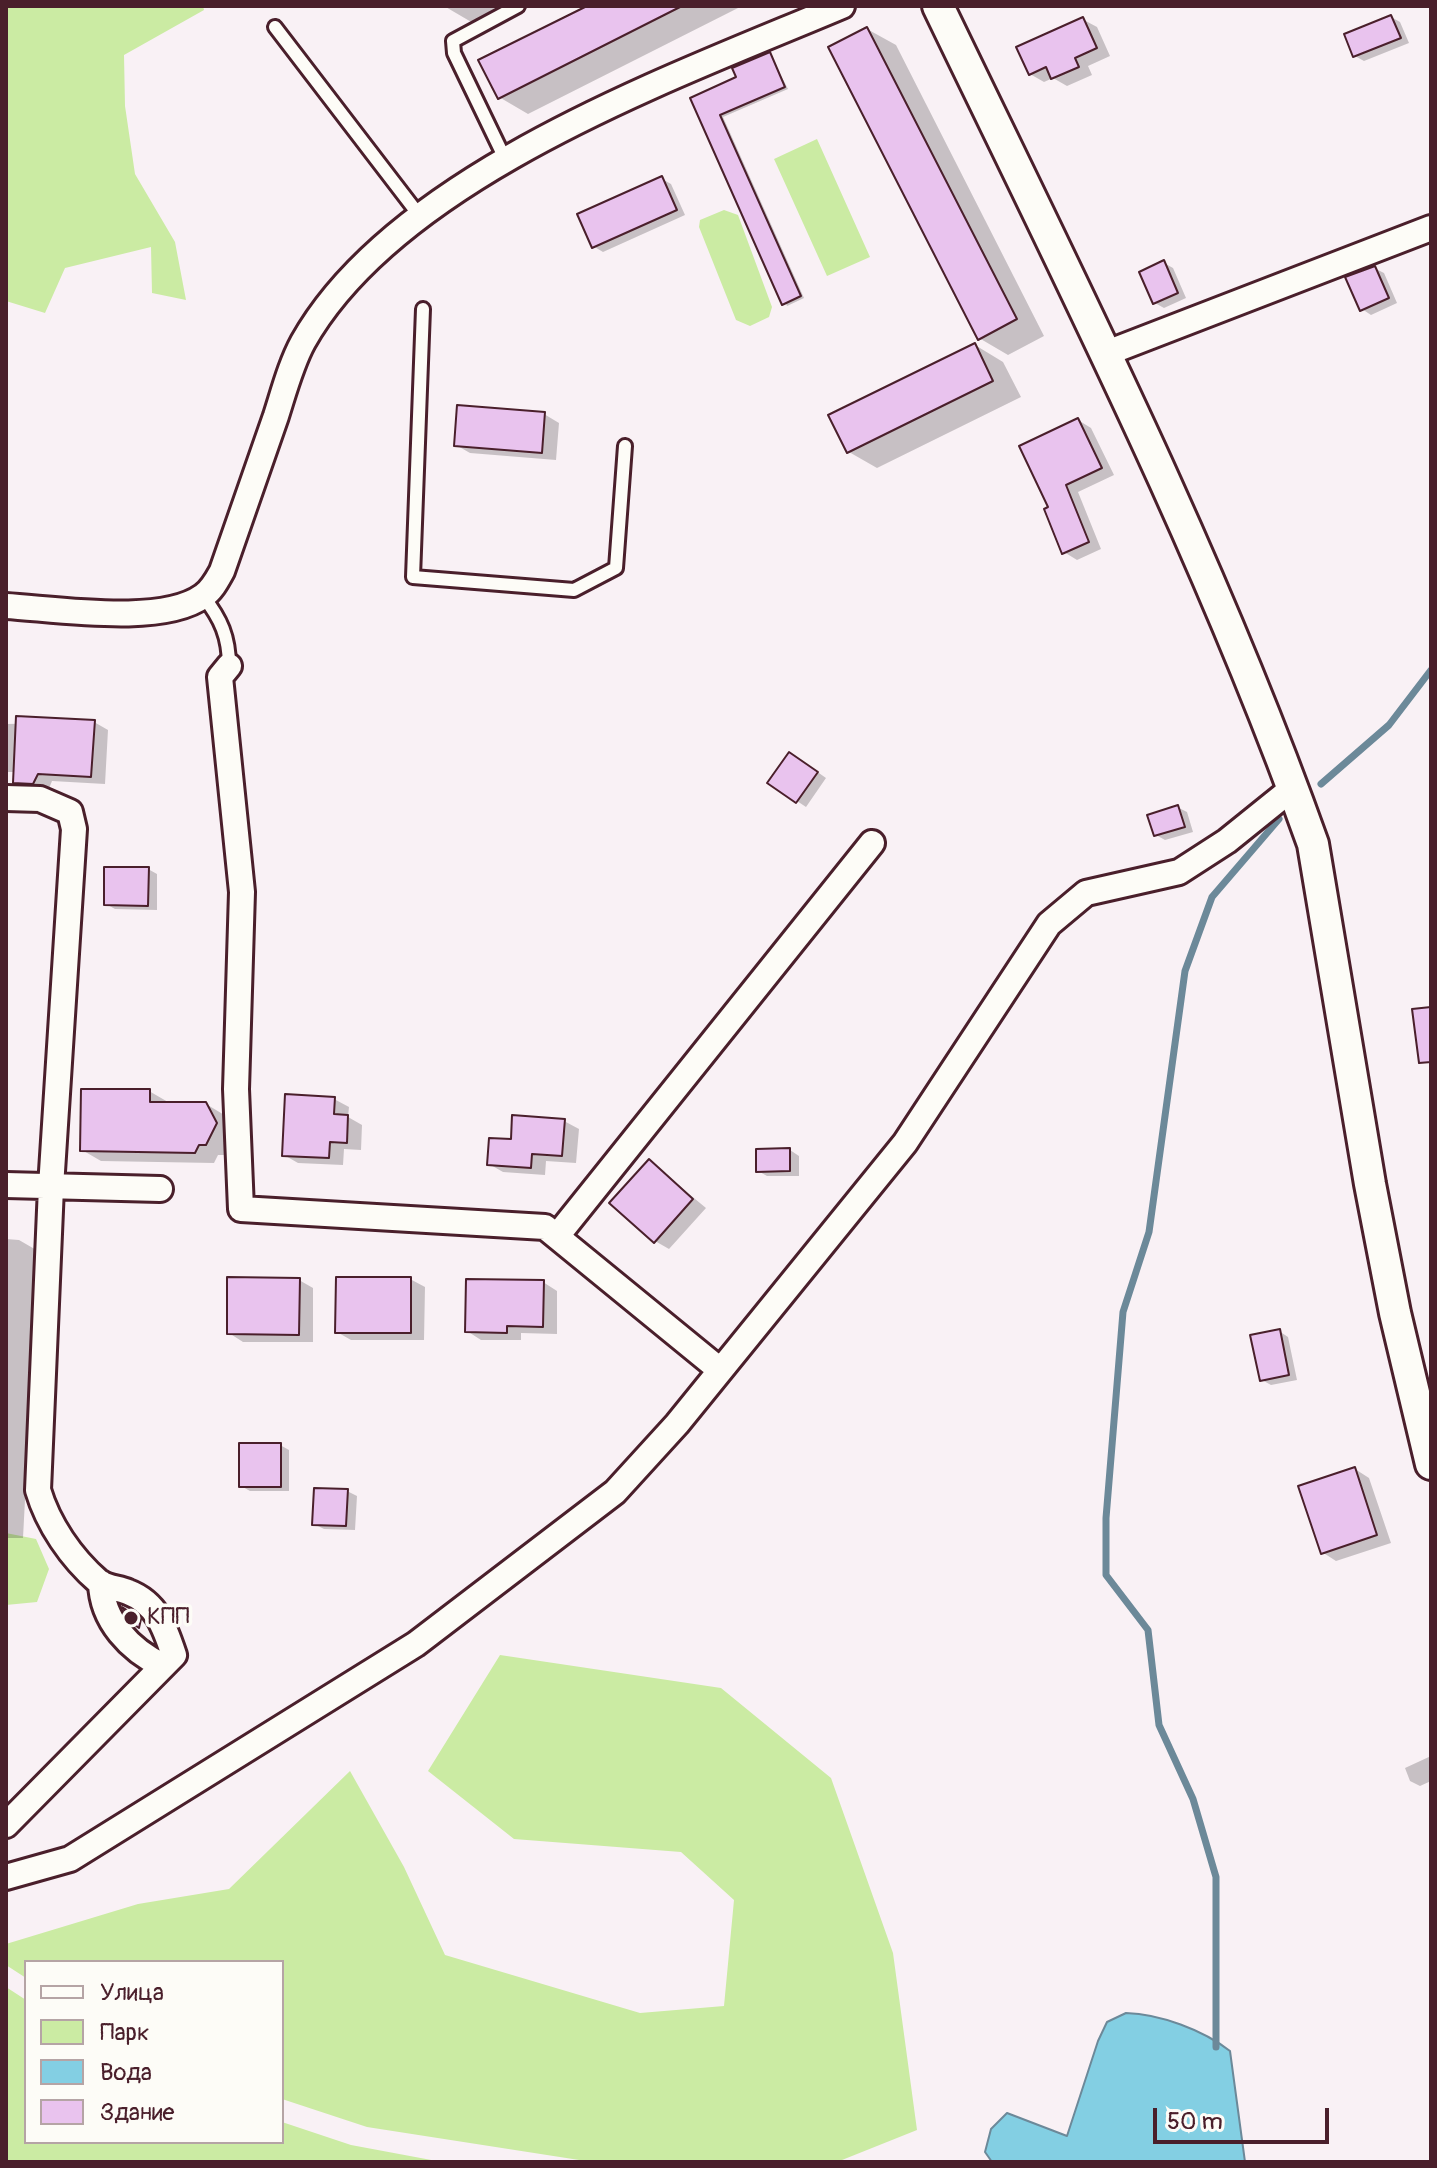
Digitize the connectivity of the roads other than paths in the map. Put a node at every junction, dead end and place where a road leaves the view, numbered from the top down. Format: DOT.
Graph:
graph roads {
  1 [pos="518,6"];
  2 [pos="842,6"];
  3 [pos="938,6"];
  4 [pos="275,27"];
  5 [pos="507,163"];
  6 [pos="419,215"];
  7 [pos="1431,228"];
  8 [pos="423,309"];
  9 [pos="1107,353"];
  10 [pos="625,446"];
  11 [pos="203,596"];
  12 [pos="6,606"];
  13 [pos="229,666"];
  14 [pos="1294,787"];
  15 [pos="6,798"];
  16 [pos="872,843"];
  17 [pos="6,1185"];
  18 [pos="51,1187"];
  19 [pos="160,1189"];
  20 [pos="557,1236"];
  21 [pos="720,1370"];
  22 [pos="1431,1464"];
  23 [pos="101,1583"];
  24 [pos="168,1660"];
  25 [pos="6,1825"];
  26 [pos="6,1877"];
  1 -- 5 [label="lane"];
  2 -- 5 [label="street"];
  3 -- 9 [label="street"];
  4 -- 6 [label="lane"];
  5 -- 6 [label="street"];
  6 -- 11 [label="street"];
  7 -- 9 [label="street"];
  8 -- 10 [label="lane"];
  9 -- 14 [label="street"];
  11 -- 12 [label="street"];
  11 -- 13 [label="lane"];
  13 -- 20 [label="street"];
  14 -- 21 [label="street"];
  14 -- 22 [label="street"];
  15 -- 18 [label="street"];
  16 -- 20 [label="street"];
  17 -- 18 [label="street"];
  18 -- 19 [label="street"];
  18 -- 23 [label="street"];
  20 -- 21 [label="street"];
  21 -- 26 [label="street"];
  23 -- 24 [label="street"];
  23 -- 24 [label="street"];
  24 -- 25 [label="street"];
}
